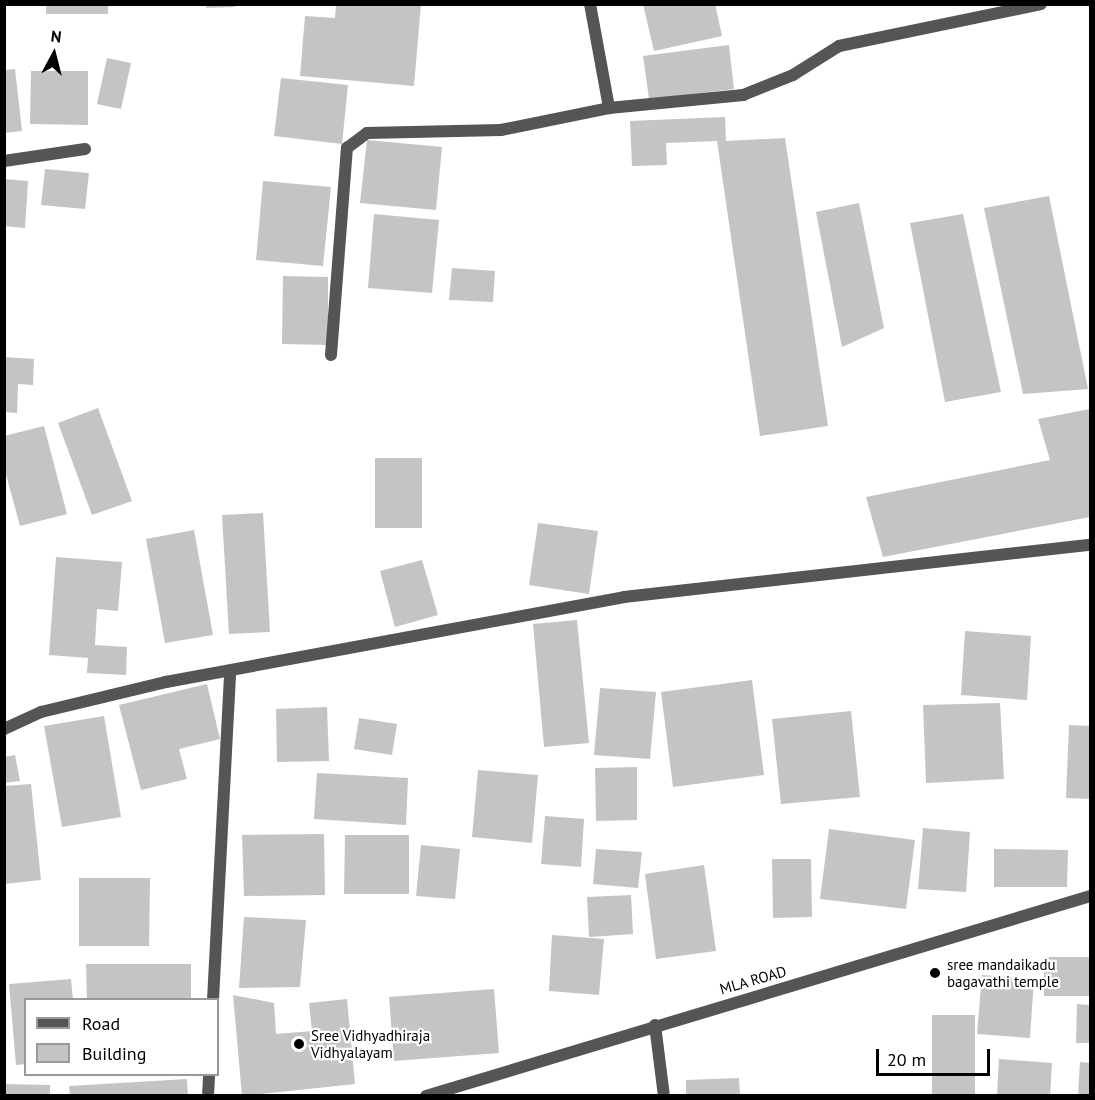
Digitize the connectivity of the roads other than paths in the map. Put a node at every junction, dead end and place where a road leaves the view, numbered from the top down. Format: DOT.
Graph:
graph roads {
  1 [pos="590,4"];
  2 [pos="1041,4"];
  3 [pos="609,108"];
  4 [pos="85,149"];
  5 [pos="4,161"];
  6 [pos="331,355"];
  7 [pos="1090,545"];
  8 [pos="230,672"];
  9 [pos="4,729"];
  10 [pos="1090,896"];
  11 [pos="213,998"];
  12 [pos="655,1025"];
  13 [pos="209,1076"];
  14 [pos="207,1095"];
  15 [pos="426,1095"];
  16 [pos="664,1095"];
  1 -- 3 [label="street"];
  2 -- 3 [label="street"];
  3 -- 6 [label="street"];
  4 -- 5 [label="street"];
  7 -- 8 [label="street"];
  8 -- 9 [label="street"];
  8 -- 11 [label="street"];
  10 -- 12 [label="street, MLA ROAD"];
  12 -- 15 [label="street, MLA ROAD"];
  12 -- 16 [label="street"];
  13 -- 14 [label="street"];
}
